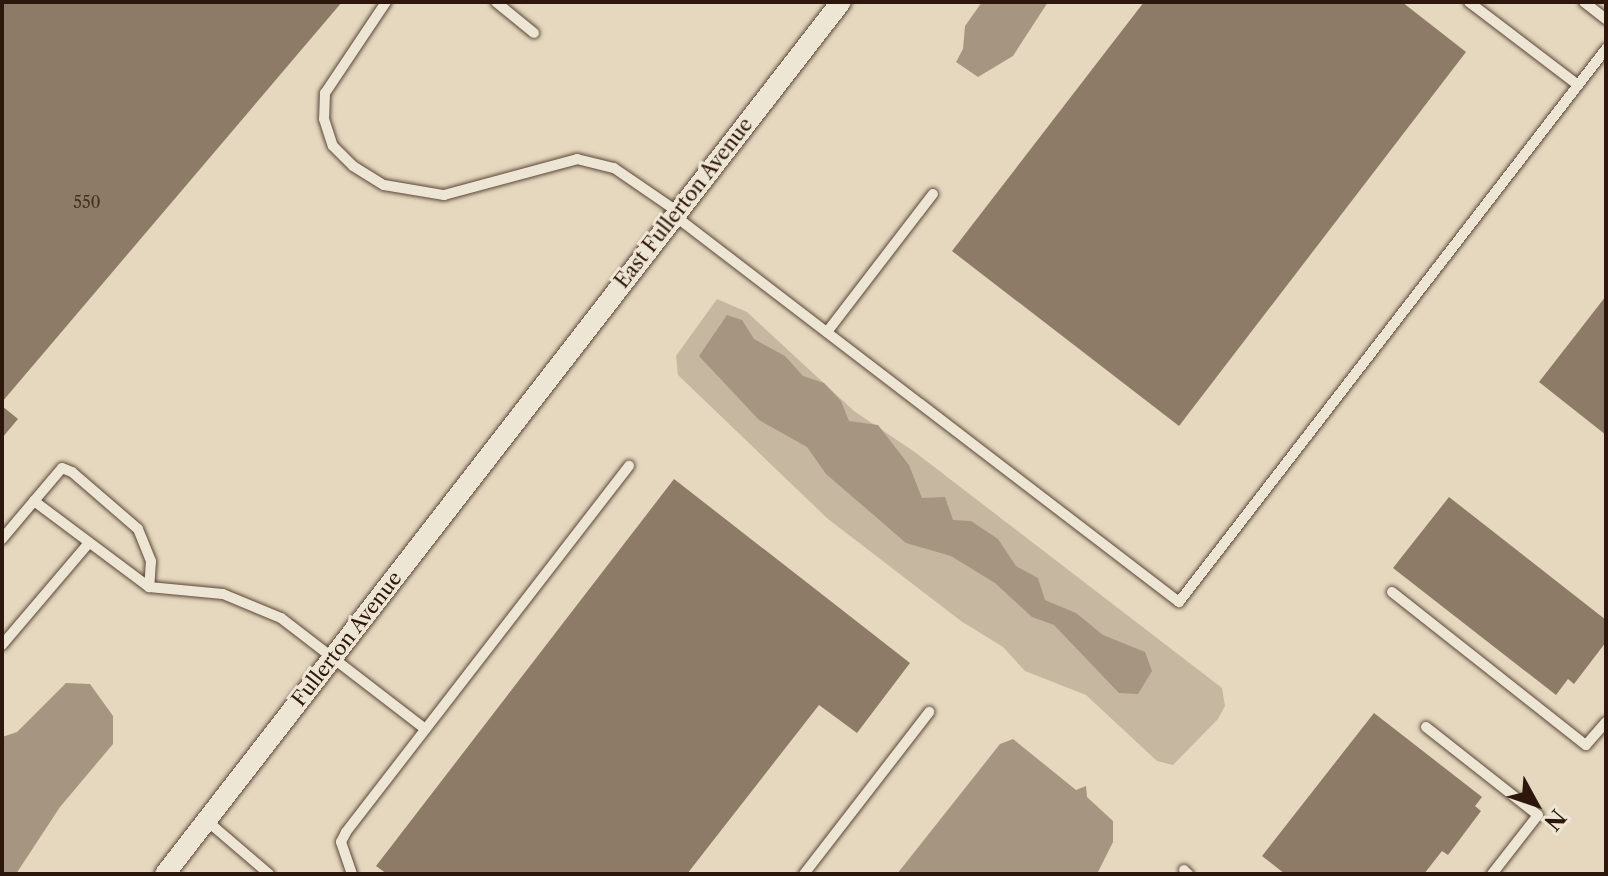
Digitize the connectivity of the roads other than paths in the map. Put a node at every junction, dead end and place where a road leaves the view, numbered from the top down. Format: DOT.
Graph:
graph roads {
  1 [pos="386,2"];
  2 [pos="496,2"];
  3 [pos="841,2"];
  4 [pos="1469,2"];
  5 [pos="1584,2"];
  6 [pos="1606,19"];
  7 [pos="534,33"];
  8 [pos="1606,49"];
  9 [pos="1578,85"];
  10 [pos="933,194"];
  11 [pos="676,214"];
  12 [pos="827,332"];
  13 [pos="528,405"];
  14 [pos="629,466"];
  15 [pos="34,501"];
  16 [pos="2,539"];
  17 [pos="87,545"];
  18 [pos="149,587"];
  19 [pos="1392,592"];
  20 [pos="2,645"];
  21 [pos="332,658"];
  22 [pos="929,712"];
  23 [pos="1606,723"];
  24 [pos="1426,727"];
  25 [pos="425,729"];
  26 [pos="206,820"];
  27 [pos="165,874"];
  28 [pos="269,874"];
  29 [pos="352,874"];
  30 [pos="804,874"];
  31 [pos="1492,874"];
  1 -- 11 [label="lane"];
  2 -- 7 [label="lane"];
  3 -- 11 [label="street, East Fullerton Avenue"];
  4 -- 9 [label="lane"];
  5 -- 6 [label="lane"];
  8 -- 9 [label="lane"];
  9 -- 12 [label="lane"];
  10 -- 12 [label="lane"];
  11 -- 12 [label="lane"];
  11 -- 13 [label="street, East Fullerton Avenue"];
  13 -- 21 [label="street, Fullerton Avenue"];
  14 -- 25 [label="lane"];
  15 -- 16 [label="lane"];
  15 -- 17 [label="lane"];
  15 -- 18 [label="lane"];
  17 -- 18 [label="lane"];
  17 -- 20 [label="lane"];
  18 -- 21 [label="lane"];
  19 -- 23 [label="lane"];
  21 -- 25 [label="lane"];
  21 -- 26 [label="street, Fullerton Avenue"];
  22 -- 30 [label="lane"];
  24 -- 31 [label="lane"];
  25 -- 29 [label="lane"];
  26 -- 27 [label="street, Fullerton Avenue"];
  26 -- 28 [label="lane"];
}
